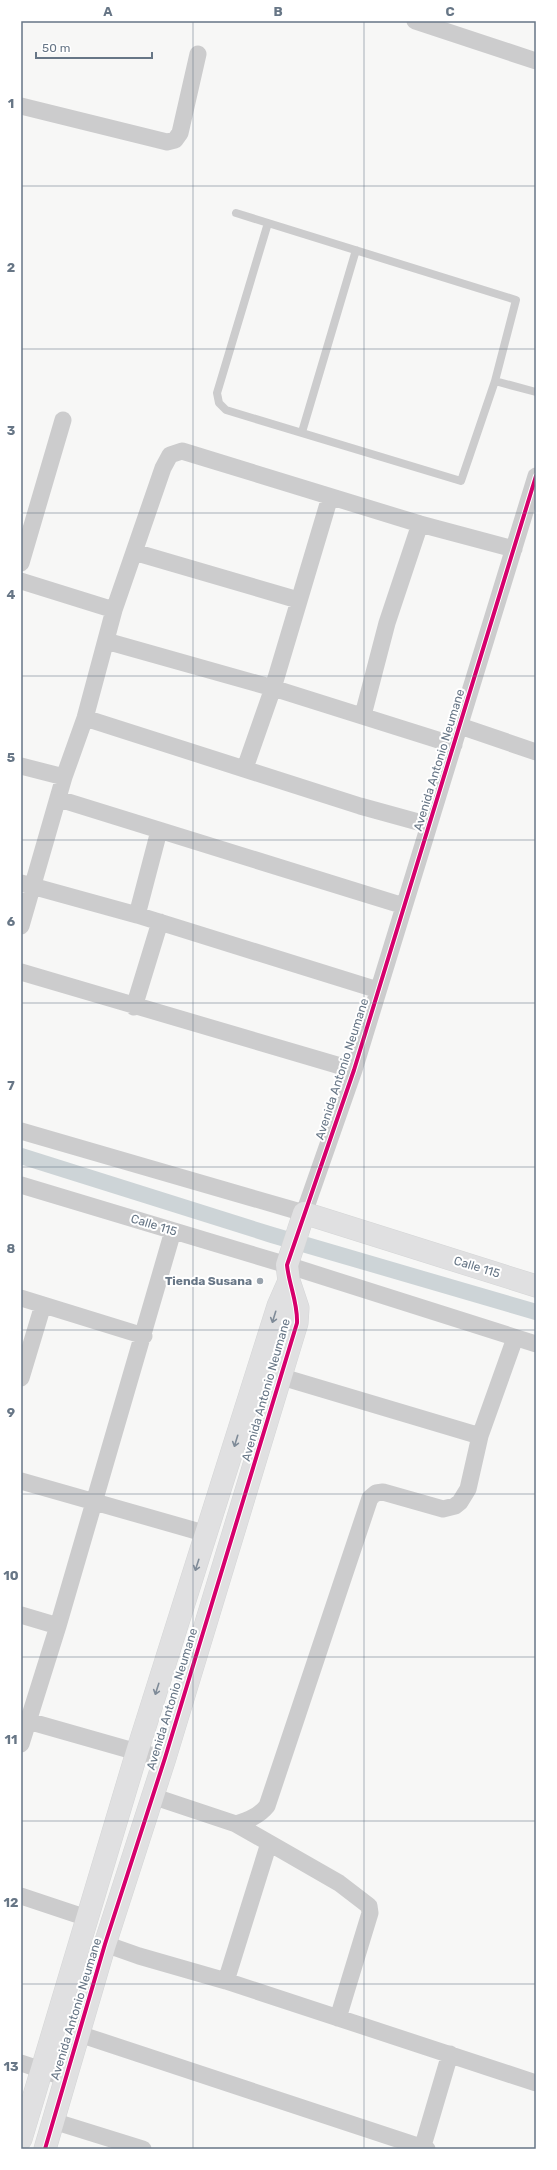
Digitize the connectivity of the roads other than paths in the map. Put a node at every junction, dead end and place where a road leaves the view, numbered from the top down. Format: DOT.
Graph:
graph roads {
  1 [pos="415,21"];
  2 [pos="198,54"];
  3 [pos="536,61"];
  4 [pos="21,106"];
  5 [pos="236,213"];
  6 [pos="268,223"];
  7 [pos="356,250"];
  8 [pos="495,380"];
  9 [pos="536,392"];
  10 [pos="63,420"];
  11 [pos="302,432"];
  12 [pos="536,476"];
  13 [pos="330,497"];
  14 [pos="420,524"];
  15 [pos="514,549"];
  16 [pos="134,552"];
  17 [pos="21,563"];
  18 [pos="21,581"];
  19 [pos="298,600"];
  20 [pos="114,610"];
  21 [pos="106,641"];
  22 [pos="273,688"];
  23 [pos="363,715"];
  24 [pos="85,718"];
  25 [pos="460,726"];
  26 [pos="454,745"];
  27 [pos="536,752"];
  28 [pos="21,766"];
  29 [pos="246,768"];
  30 [pos="64,777"];
  31 [pos="59,799"];
  32 [pos="429,825"];
  33 [pos="159,831"];
  34 [pos="27,885"];
  35 [pos="404,906"];
  36 [pos="137,915"];
  37 [pos="160,922"];
  38 [pos="21,926"];
  39 [pos="21,972"];
  40 [pos="378,990"];
  41 [pos="134,1007"];
  42 [pos="354,1070"];
  43 [pos="21,1132"];
  44 [pos="21,1185"];
  45 [pos="303,1217"];
  46 [pos="173,1231"];
  47 [pos="288,1268"];
  48 [pos="536,1286"];
  49 [pos="21,1298"];
  50 [pos="43,1305"];
  51 [pos="144,1336"];
  52 [pos="515,1338"];
  53 [pos="536,1344"];
  54 [pos="282,1377"];
  55 [pos="21,1378"];
  56 [pos="480,1436"];
  57 [pos="21,1481"];
  58 [pos="95,1503"];
  59 [pos="207,1534"];
  60 [pos="21,1614"];
  61 [pos="58,1626"];
  62 [pos="25,1720"];
  63 [pos="21,1744"];
  64 [pos="137,1752"];
  65 [pos="165,1758"];
  66 [pos="152,1796"];
  67 [pos="236,1824"];
  68 [pos="269,1843"];
  69 [pos="21,1896"];
  70 [pos="87,1918"];
  71 [pos="105,1944"];
  72 [pos="226,1980"];
  73 [pos="338,2018"];
  74 [pos="79,2034"];
  75 [pos="450,2054"];
  76 [pos="21,2063"];
  77 [pos="42,2070"];
  78 [pos="66,2078"];
  79 [pos="536,2083"];
  80 [pos="54,2121"];
  81 [pos="21,2139"];
  82 [pos="424,2148"];
  83 [pos="45,2149"];
  84 [pos="143,2149"];
  1 -- 3 [label="street"];
  2 -- 4 [label="street"];
  5 -- 6 [label="lane"];
  6 -- 7 [label="lane"];
  6 -- 11 [label="lane"];
  7 -- 8 [label="lane"];
  7 -- 11 [label="lane"];
  8 -- 9 [label="lane"];
  8 -- 11 [label="lane"];
  10 -- 17 [label="street"];
  12 -- 15 [label="street, Avenida Antonio Neumane"];
  13 -- 14 [label="street"];
  13 -- 16 [label="street"];
  13 -- 19 [label="street"];
  14 -- 15 [label="street"];
  14 -- 23 [label="street"];
  15 -- 25 [label="street, Avenida Antonio Neumane"];
  16 -- 19 [label="street"];
  16 -- 20 [label="street"];
  18 -- 20 [label="street"];
  19 -- 22 [label="street"];
  20 -- 21 [label="street"];
  21 -- 22 [label="street"];
  21 -- 24 [label="street"];
  22 -- 23 [label="street"];
  22 -- 29 [label="street"];
  23 -- 26 [label="street"];
  24 -- 29 [label="street"];
  24 -- 30 [label="street"];
  25 -- 26 [label="street, Avenida Antonio Neumane"];
  25 -- 27 [label="street"];
  26 -- 32 [label="street, Avenida Antonio Neumane"];
  28 -- 30 [label="street"];
  29 -- 32 [label="street"];
  30 -- 31 [label="street"];
  31 -- 33 [label="street"];
  31 -- 34 [label="street"];
  32 -- 35 [label="street, Avenida Antonio Neumane"];
  33 -- 35 [label="street"];
  33 -- 36 [label="street"];
  34 -- 36 [label="street"];
  34 -- 38 [label="street"];
  35 -- 40 [label="street, Avenida Antonio Neumane"];
  36 -- 37 [label="street"];
  37 -- 40 [label="street"];
  37 -- 41 [label="street"];
  39 -- 41 [label="street"];
  40 -- 42 [label="street, Avenida Antonio Neumane"];
  41 -- 42 [label="street"];
  42 -- 45 [label="street, Avenida Antonio Neumane"];
  43 -- 45 [label="street"];
  44 -- 46 [label="street, Calle 115"];
  45 -- 47 [label="street, Avenida Antonio Neumane"];
  45 -- 48 [label="street, Calle 115"];
  46 -- 47 [label="street, Calle 115"];
  46 -- 51 [label="street"];
  47 -- 52 [label="street, Calle 115"];
  47 -- 54 [label="street, Avenida Antonio Neumane"];
  47 -- 59 [label="street, Avenida Antonio Neumane, one-way"];
  49 -- 50 [label="street"];
  50 -- 51 [label="street"];
  50 -- 55 [label="street"];
  51 -- 58 [label="street"];
  52 -- 53 [label="street, Calle 115"];
  52 -- 56 [label="street"];
  54 -- 56 [label="street"];
  54 -- 65 [label="street, Avenida Antonio Neumane"];
  56 -- 67 [label="street"];
  57 -- 58 [label="street"];
  58 -- 59 [label="street"];
  58 -- 61 [label="street"];
  59 -- 64 [label="street, Avenida Antonio Neumane, one-way"];
  60 -- 61 [label="street"];
  61 -- 62 [label="street"];
  62 -- 63 [label="street"];
  62 -- 64 [label="street"];
  64 -- 65 [label="street"];
  64 -- 70 [label="street, Avenida Antonio Neumane"];
  65 -- 66 [label="street, Avenida Antonio Neumane"];
  66 -- 67 [label="street"];
  66 -- 71 [label="street, Avenida Antonio Neumane"];
  67 -- 68 [label="street"];
  68 -- 72 [label="street"];
  68 -- 73 [label="street"];
  69 -- 70 [label="street"];
  70 -- 77 [label="street, Avenida Antonio Neumane"];
  71 -- 72 [label="street"];
  71 -- 74 [label="street, Avenida Antonio Neumane"];
  72 -- 73 [label="street"];
  73 -- 75 [label="street"];
  74 -- 78 [label="street, Avenida Antonio Neumane"];
  74 -- 82 [label="street"];
  75 -- 79 [label="street"];
  75 -- 82 [label="street"];
  76 -- 77 [label="street"];
  77 -- 78 [label="street"];
  77 -- 81 [label="street, Avenida Antonio Neumane"];
  78 -- 80 [label="street, Avenida Antonio Neumane"];
  80 -- 83 [label="street, Avenida Antonio Neumane"];
  80 -- 84 [label="street"];
}
